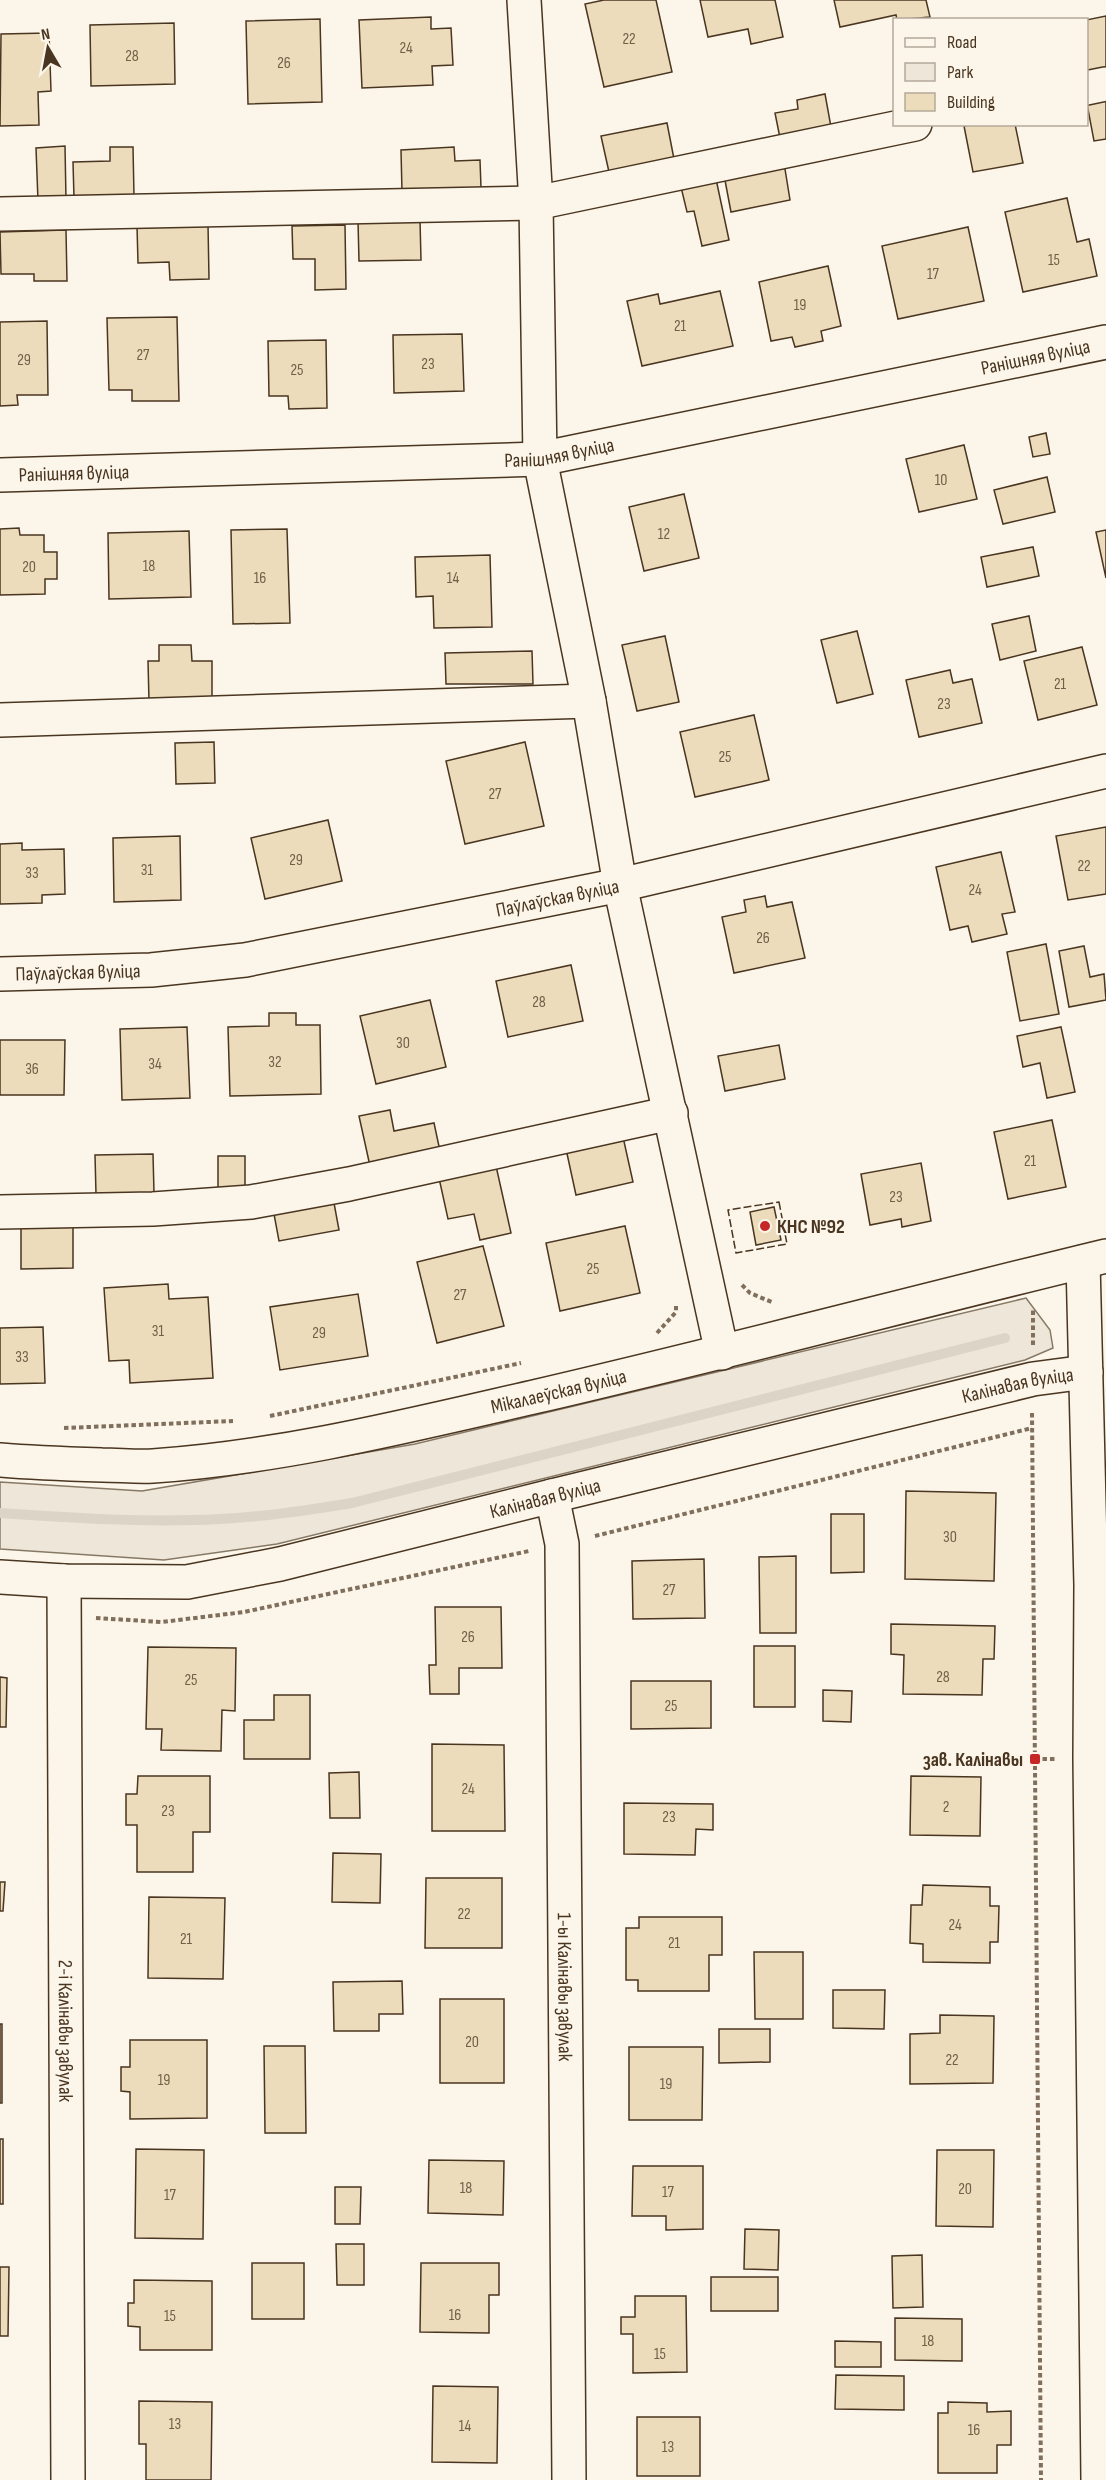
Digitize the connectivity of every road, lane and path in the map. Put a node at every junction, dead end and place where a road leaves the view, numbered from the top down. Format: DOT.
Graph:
graph roads {
  1 [pos="524,0"];
  2 [pos="1106,84"];
  3 [pos="1088,88"];
  4 [pos="906,126"];
  5 [pos="536,204"];
  6 [pos="0,214"];
  7 [pos="1106,342"];
  8 [pos="540,459"];
  9 [pos="0,475"];
  10 [pos="589,701"];
  11 [pos="0,720"];
  12 [pos="1106,771"];
  13 [pos="620,885"];
  14 [pos="0,974"];
  15 [pos="671,1113"];
  16 [pos="0,1212"];
  17 [pos="1094,1259"];
  18 [pos="1034,1273"];
  19 [pos="706,1279"];
  20 [pos="780,1306"];
  21 [pos="656,1334"];
  22 [pos="722,1353"];
  23 [pos="526,1362"];
  24 [pos="1086,1372"];
  25 [pos="1033,1379"];
  26 [pos="268,1416"];
  27 [pos="245,1421"];
  28 [pos="58,1428"];
  29 [pos="1032,1428"];
  30 [pos="0,1460"];
  31 [pos="552,1496"];
  32 [pos="562,1544"];
  33 [pos="0,1577"];
  34 [pos="64,1581"];
  35 [pos="1099,1585"];
  36 [pos="65,1616"];
  37 [pos="68,2480"];
  38 [pos="569,2480"];
  39 [pos="1041,2480"];
  40 [pos="1098,2480"];
  1 -- 5 [label="street"];
  2 -- 3 [label="street"];
  4 -- 5 [label="street"];
  5 -- 6 [label="street"];
  5 -- 8 [label="street"];
  7 -- 8 [label="street, Ранішняя вуліца"];
  8 -- 9 [label="street, Ранішняя вуліца"];
  8 -- 10 [label="street"];
  10 -- 11 [label="street"];
  10 -- 13 [label="street"];
  12 -- 13 [label="street, Паўлаўская вуліца"];
  13 -- 14 [label="street, Паўлаўская вуліца"];
  13 -- 15 [label="street"];
  15 -- 16 [label="street"];
  15 -- 19 [label="street"];
  17 -- 18 [label="street, Мікалаеўская вуліца"];
  17 -- 24 [label="street"];
  18 -- 22 [label="street, Мікалаеўская вуліца"];
  18 -- 25 [label="path"];
  19 -- 20 [label="path"];
  19 -- 21 [label="path"];
  19 -- 22 [label="street"];
  22 -- 30 [label="street, Мікалаеўская вуліца"];
  23 -- 26 [label="path"];
  24 -- 25 [label="street, Калінавая вуліца"];
  24 -- 35 [label="street"];
  25 -- 29 [label="path"];
  25 -- 31 [label="street, Калінавая вуліца"];
  27 -- 28 [label="path"];
  29 -- 32 [label="path"];
  29 -- 39 [label="path"];
  31 -- 32 [label="street, 1-ы Калінавы завулак"];
  31 -- 34 [label="street, Калінавая вуліца"];
  32 -- 36 [label="path"];
  32 -- 38 [label="street, 1-ы Калінавы завулак"];
  33 -- 34 [label="street, Калінавая вуліца"];
  34 -- 36 [label="street, 2-і Калінавы завулак"];
  35 -- 40 [label="street"];
  36 -- 37 [label="street, 2-і Калінавы завулак"];
}
